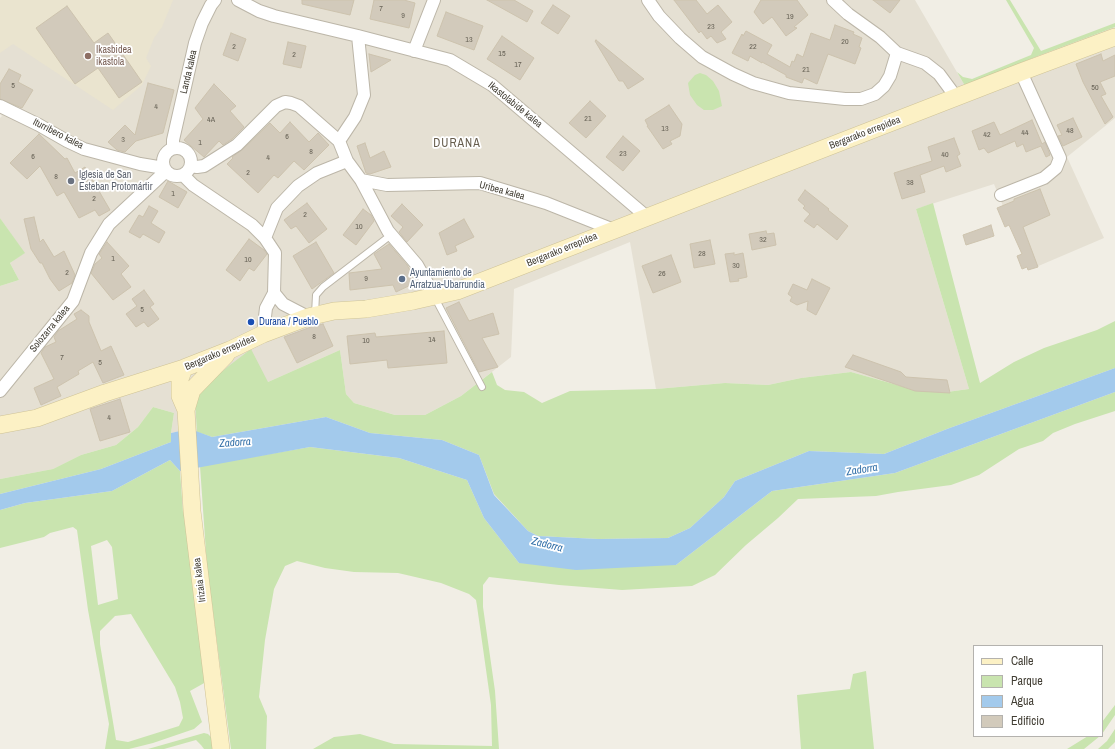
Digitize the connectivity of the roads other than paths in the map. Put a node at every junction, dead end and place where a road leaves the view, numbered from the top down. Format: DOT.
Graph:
graph roads {
  1 [pos="215,0"];
  2 [pos="238,0"];
  3 [pos="434,0"];
  4 [pos="648,0"];
  5 [pos="833,0"];
  6 [pos="358,36"];
  7 [pos="1115,38"];
  8 [pos="414,51"];
  9 [pos="897,53"];
  10 [pos="1021,72"];
  11 [pos="956,97"];
  12 [pos="0,106"];
  13 [pos="339,142"];
  14 [pos="173,148"];
  15 [pos="347,161"];
  16 [pos="165,170"];
  17 [pos="187,171"];
  18 [pos="361,180"];
  19 [pos="1001,195"];
  20 [pos="647,217"];
  21 [pos="614,230"];
  22 [pos="392,235"];
  23 [pos="265,238"];
  24 [pos="274,293"];
  25 [pos="434,297"];
  26 [pos="311,316"];
  27 [pos="263,334"];
  28 [pos="230,350"];
  29 [pos="184,368"];
  30 [pos="151,380"];
  31 [pos="482,387"];
  32 [pos="186,390"];
  33 [pos="0,391"];
  34 [pos="0,425"];
  35 [pos="221,749"];
  1 -- 14 [label="street, Landa kalea"];
  2 -- 6 [label="street, Ikastolabide kalea"];
  3 -- 8 [label="street"];
  4 -- 9 [label="street"];
  5 -- 9 [label="street"];
  6 -- 8 [label="street, Ikastolabide kalea"];
  6 -- 13 [label="street"];
  7 -- 10 [label="street, Bergarako errepidea"];
  8 -- 20 [label="street, Ikastolabide kalea"];
  9 -- 11 [label="street"];
  10 -- 11 [label="street, Bergarako errepidea"];
  10 -- 19 [label="street"];
  11 -- 20 [label="street, Bergarako errepidea"];
  12 -- 16 [label="street, Iturribero kalea"];
  13 -- 15 [label="street"];
  13 -- 17 [label="street"];
  14 -- 16 [label="street"];
  14 -- 17 [label="street"];
  15 -- 18 [label="street"];
  15 -- 23 [label="street"];
  16 -- 17 [label="street"];
  16 -- 33 [label="street, Solozarra kalea"];
  17 -- 23 [label="street"];
  18 -- 21 [label="street, Uribea kalea"];
  18 -- 22 [label="street"];
  20 -- 21 [label="street, Bergarako errepidea"];
  21 -- 25 [label="street, Bergarako errepidea"];
  22 -- 25 [label="street"];
  22 -- 26 [label="lane"];
  23 -- 24 [label="street"];
  24 -- 26 [label="street"];
  24 -- 27 [label="street"];
  25 -- 26 [label="street, Bergarako errepidea"];
  25 -- 31 [label="lane"];
  26 -- 27 [label="street, Bergarako errepidea"];
  27 -- 28 [label="street, Bergarako errepidea"];
  28 -- 29 [label="street, Bergarako errepidea"];
  28 -- 32 [label="street"];
  29 -- 30 [label="street, Bergarako errepidea"];
  29 -- 32 [label="street, Irizaia kalea"];
  30 -- 32 [label="street"];
  30 -- 34 [label="street, Bergarako errepidea"];
  32 -- 35 [label="street, Irizaia kalea"];
}
